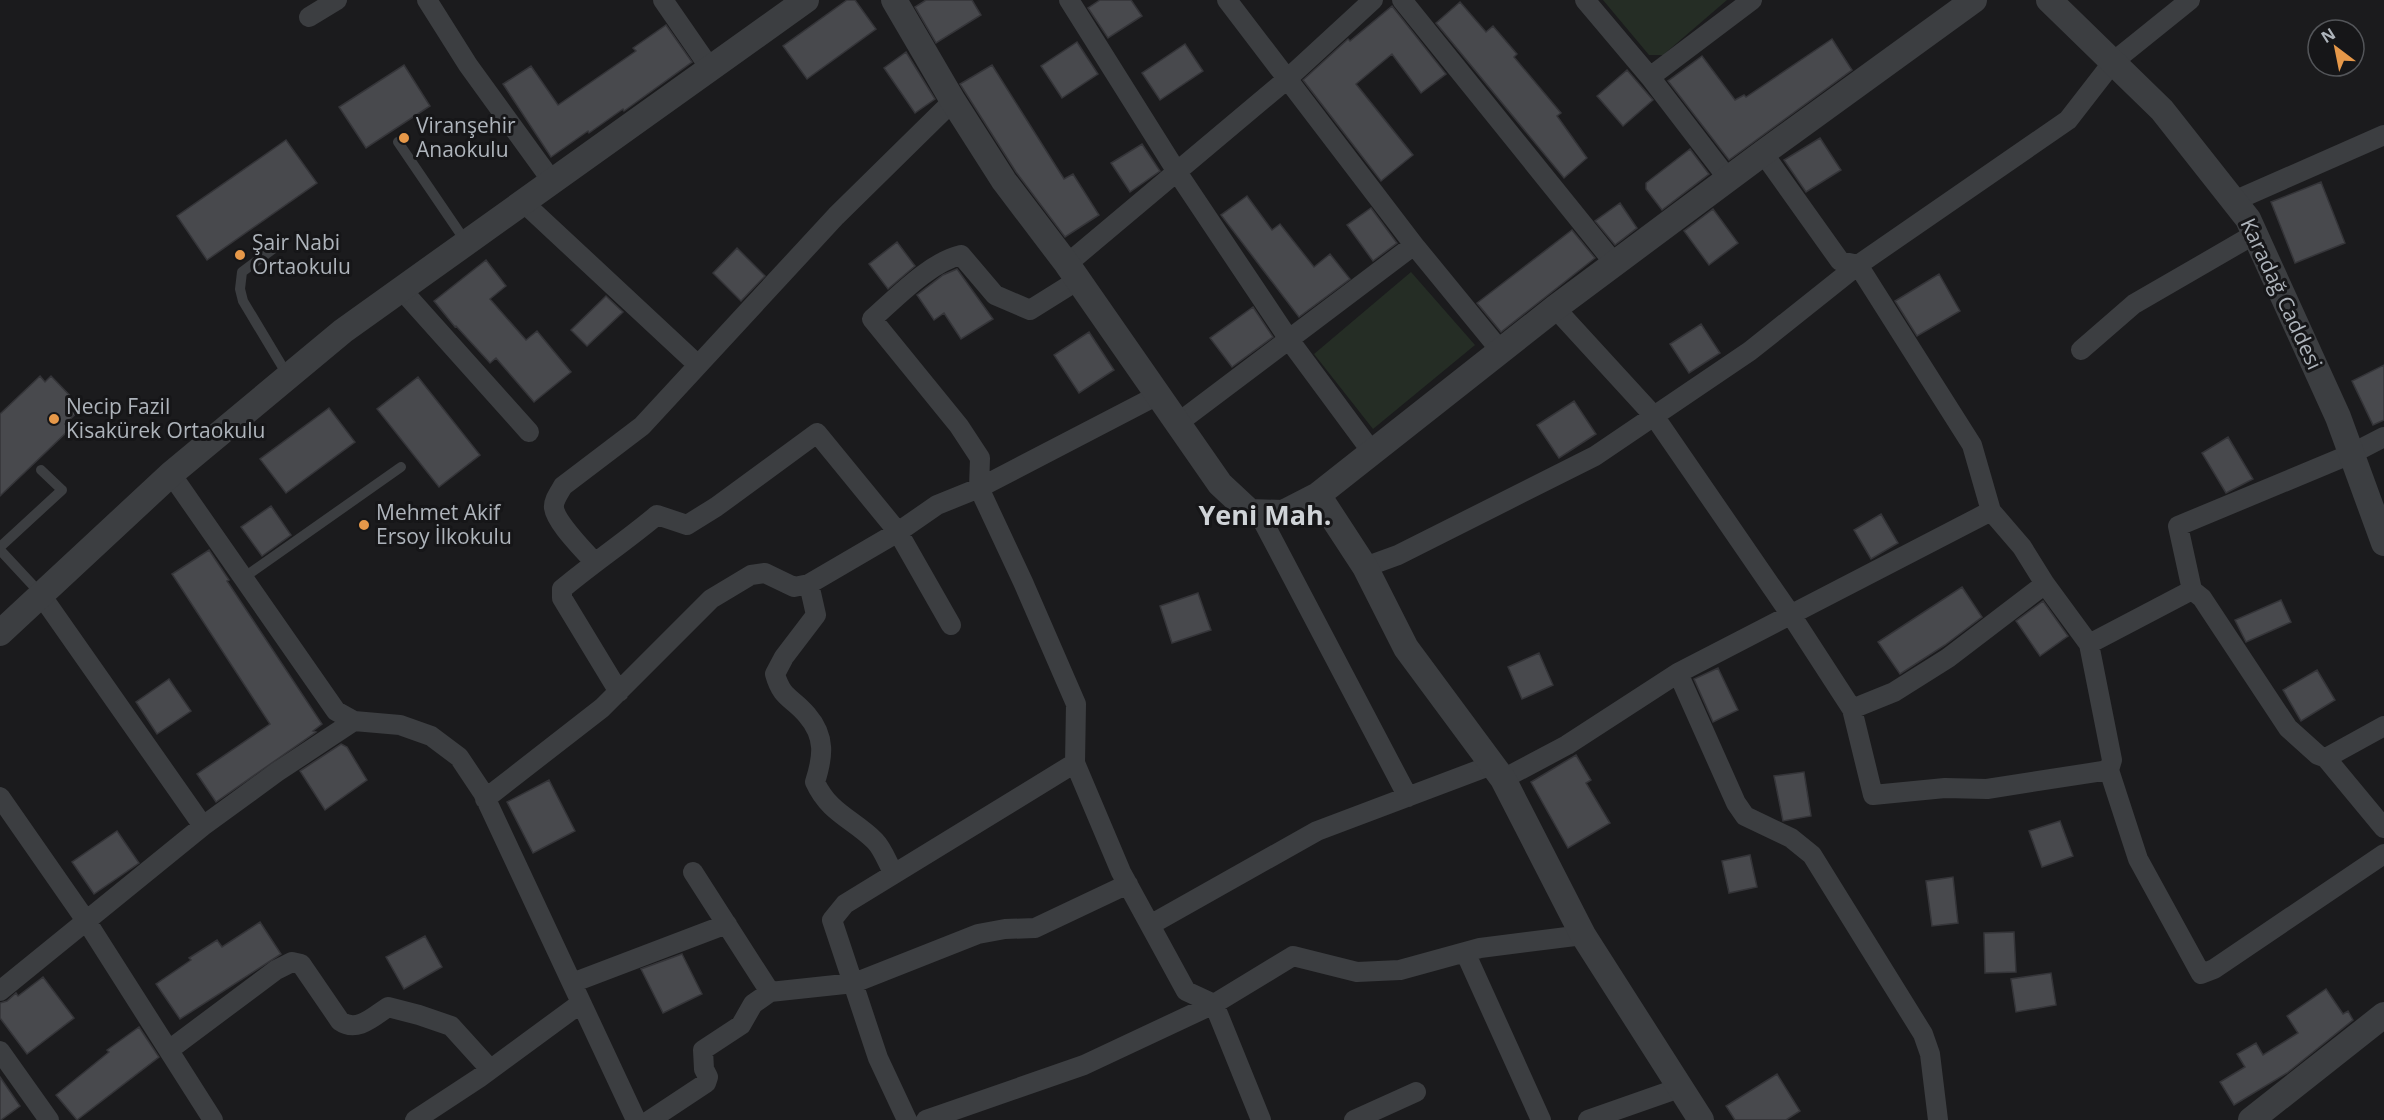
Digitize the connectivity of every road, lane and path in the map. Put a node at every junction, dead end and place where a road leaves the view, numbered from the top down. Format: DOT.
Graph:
graph roads {
  1 [pos="337,0"];
  2 [pos="427,0"];
  3 [pos="663,0"];
  4 [pos="806,0"];
  5 [pos="894,0"];
  6 [pos="1069,0"];
  7 [pos="1227,0"];
  8 [pos="1373,0"];
  9 [pos="1401,0"];
  10 [pos="1585,0"];
  11 [pos="1752,0"];
  12 [pos="1974,0"];
  13 [pos="2049,0"];
  14 [pos="2190,0"];
  15 [pos="309,17"];
  16 [pos="2113,62"];
  17 [pos="710,69"];
  18 [pos="1650,77"];
  19 [pos="1286,80"];
  20 [pos="953,101"];
  21 [pos="2384,135"];
  22 [pos="398,141"];
  23 [pos="1763,153"];
  24 [pos="1177,172"];
  25 [pos="1729,180"];
  26 [pos="552,181"];
  27 [pos="2234,201"];
  28 [pos="523,202"];
  29 [pos="2255,234"];
  30 [pos="466,242"];
  31 [pos="281,243"];
  32 [pos="1414,245"];
  33 [pos="1615,264"];
  34 [pos="1858,265"];
  35 [pos="1073,272"];
  36 [pos="401,289"];
  37 [pos="1555,308"];
  38 [pos="1290,340"];
  39 [pos="1500,350"];
  40 [pos="2081,350"];
  41 [pos="699,365"];
  42 [pos="289,376"];
  43 [pos="1158,395"];
  44 [pos="1654,416"];
  45 [pos="1178,423"];
  46 [pos="529,432"];
  47 [pos="2384,437"];
  48 [pos="1372,452"];
  49 [pos="2351,454"];
  50 [pos="400,466"];
  51 [pos="41,471"];
  52 [pos="171,474"];
  53 [pos="979,488"];
  54 [pos="1318,495"];
  55 [pos="1991,511"];
  56 [pos="1258,512"];
  57 [pos="898,532"];
  58 [pos="2384,543"];
  59 [pos="0,549"];
  60 [pos="594,562"];
  61 [pos="1365,567"];
  62 [pos="243,578"];
  63 [pos="809,584"];
  64 [pos="2045,584"];
  65 [pos="2192,590"];
  66 [pos="41,595"];
  67 [pos="1791,615"];
  68 [pos="951,625"];
  69 [pos="0,633"];
  70 [pos="2089,644"];
  71 [pos="1678,673"];
  72 [pos="619,692"];
  73 [pos="1852,710"];
  74 [pos="354,721"];
  75 [pos="2384,726"];
  76 [pos="2326,758"];
  77 [pos="1076,763"];
  78 [pos="2109,770"];
  79 [pos="1498,772"];
  80 [pos="0,797"];
  81 [pos="1408,797"];
  82 [pos="486,799"];
  83 [pos="203,826"];
  84 [pos="2384,828"];
  85 [pos="2384,854"];
  86 [pos="693,872"];
  87 [pos="894,874"];
  88 [pos="1128,885"];
  89 [pos="87,922"];
  90 [pos="727,924"];
  91 [pos="1149,925"];
  92 [pos="1583,935"];
  93 [pos="1466,952"];
  94 [pos="572,983"];
  95 [pos="854,983"];
  96 [pos="0,991"];
  97 [pos="770,992"];
  98 [pos="581,1003"];
  99 [pos="1214,1004"];
  100 [pos="2384,1015"];
  101 [pos="169,1050"];
  102 [pos="0,1051"];
  103 [pos="490,1069"];
  104 [pos="1682,1088"];
  105 [pos="1416,1092"];
  106 [pos="49,1120"];
  107 [pos="213,1120"];
  108 [pos="415,1120"];
  109 [pos="636,1120"];
  110 [pos="650,1120"];
  111 [pos="907,1120"];
  112 [pos="926,1120"];
  113 [pos="1261,1120"];
  114 [pos="1354,1120"];
  115 [pos="1541,1120"];
  116 [pos="1588,1120"];
  117 [pos="1701,1120"];
  118 [pos="1938,1120"];
  119 [pos="2251,1120"];
  1 -- 15 [label="street"];
  2 -- 26 [label="street"];
  3 -- 17 [label="street"];
  4 -- 17 [label="street"];
  5 -- 20 [label="street"];
  6 -- 24 [label="street"];
  7 -- 19 [label="street"];
  8 -- 19 [label="street"];
  9 -- 33 [label="street"];
  10 -- 18 [label="street"];
  11 -- 18 [label="street"];
  12 -- 23 [label="street"];
  13 -- 16 [label="street, Karadağ Caddesi"];
  14 -- 16 [label="street"];
  16 -- 27 [label="street, Karadağ Caddesi"];
  16 -- 34 [label="street"];
  17 -- 26 [label="street"];
  18 -- 25 [label="street"];
  19 -- 24 [label="street"];
  19 -- 32 [label="street"];
  20 -- 35 [label="street"];
  20 -- 41 [label="street"];
  21 -- 27 [label="street"];
  22 -- 30 [label="lane"];
  23 -- 25 [label="street"];
  23 -- 34 [label="street"];
  24 -- 35 [label="street"];
  24 -- 38 [label="street"];
  25 -- 33 [label="street"];
  26 -- 28 [label="street"];
  27 -- 29 [label="street, Karadağ Caddesi"];
  28 -- 30 [label="street"];
  28 -- 41 [label="street"];
  29 -- 40 [label="street"];
  29 -- 49 [label="street, Karadağ Caddesi"];
  30 -- 36 [label="street"];
  31 -- 42 [label="lane"];
  32 -- 38 [label="street"];
  32 -- 39 [label="street"];
  33 -- 37 [label="street"];
  34 -- 44 [label="street"];
  34 -- 55 [label="street"];
  35 -- 43 [label="street"];
  35 -- 53 [label="street"];
  36 -- 42 [label="street"];
  36 -- 46 [label="street"];
  37 -- 39 [label="street"];
  37 -- 44 [label="street"];
  38 -- 45 [label="street"];
  38 -- 48 [label="street"];
  39 -- 48 [label="street"];
  41 -- 60 [label="street"];
  42 -- 52 [label="street"];
  43 -- 45 [label="street"];
  43 -- 53 [label="street"];
  44 -- 61 [label="street"];
  44 -- 67 [label="street"];
  45 -- 56 [label="street"];
  47 -- 49 [label="street"];
  48 -- 54 [label="street"];
  49 -- 58 [label="street, Karadağ Caddesi"];
  49 -- 65 [label="street"];
  50 -- 62 [label="lane"];
  51 -- 59 [label="lane"];
  52 -- 62 [label="street"];
  52 -- 66 [label="street"];
  53 -- 57 [label="street"];
  53 -- 77 [label="street"];
  54 -- 56 [label="street"];
  54 -- 61 [label="street"];
  55 -- 64 [label="street"];
  55 -- 67 [label="street"];
  56 -- 81 [label="street"];
  57 -- 60 [label="street"];
  57 -- 63 [label="street"];
  57 -- 68 [label="street"];
  59 -- 66 [label="lane"];
  60 -- 72 [label="street"];
  61 -- 79 [label="street"];
  62 -- 74 [label="street"];
  63 -- 72 [label="street"];
  63 -- 87 [label="street"];
  64 -- 70 [label="street"];
  64 -- 73 [label="street"];
  65 -- 70 [label="street"];
  65 -- 76 [label="street"];
  66 -- 69 [label="street"];
  66 -- 83 [label="street"];
  67 -- 71 [label="street"];
  67 -- 73 [label="street"];
  70 -- 78 [label="street"];
  71 -- 79 [label="street"];
  71 -- 118 [label="street"];
  72 -- 82 [label="street"];
  73 -- 78 [label="street"];
  74 -- 82 [label="street"];
  74 -- 83 [label="street"];
  75 -- 76 [label="street"];
  76 -- 84 [label="street"];
  77 -- 87 [label="street"];
  77 -- 88 [label="street"];
  78 -- 85 [label="street"];
  79 -- 81 [label="street"];
  79 -- 92 [label="street"];
  80 -- 89 [label="street"];
  81 -- 91 [label="street"];
  82 -- 94 [label="street"];
  83 -- 89 [label="street"];
  86 -- 90 [label="street"];
  87 -- 95 [label="street"];
  88 -- 91 [label="street"];
  88 -- 95 [label="street"];
  89 -- 96 [label="street"];
  89 -- 101 [label="street"];
  90 -- 94 [label="street"];
  90 -- 97 [label="street"];
  91 -- 99 [label="street"];
  92 -- 93 [label="street"];
  92 -- 104 [label="street"];
  93 -- 99 [label="street"];
  93 -- 115 [label="street"];
  94 -- 98 [label="street"];
  95 -- 97 [label="street"];
  95 -- 111 [label="street"];
  97 -- 110 [label="street"];
  98 -- 103 [label="street"];
  98 -- 109 [label="street"];
  99 -- 112 [label="street"];
  99 -- 113 [label="street"];
  100 -- 119 [label="street"];
  101 -- 103 [label="street"];
  101 -- 107 [label="street"];
  102 -- 106 [label="street"];
  103 -- 108 [label="street"];
  104 -- 116 [label="street"];
  104 -- 117 [label="street"];
  105 -- 114 [label="street"];
}
